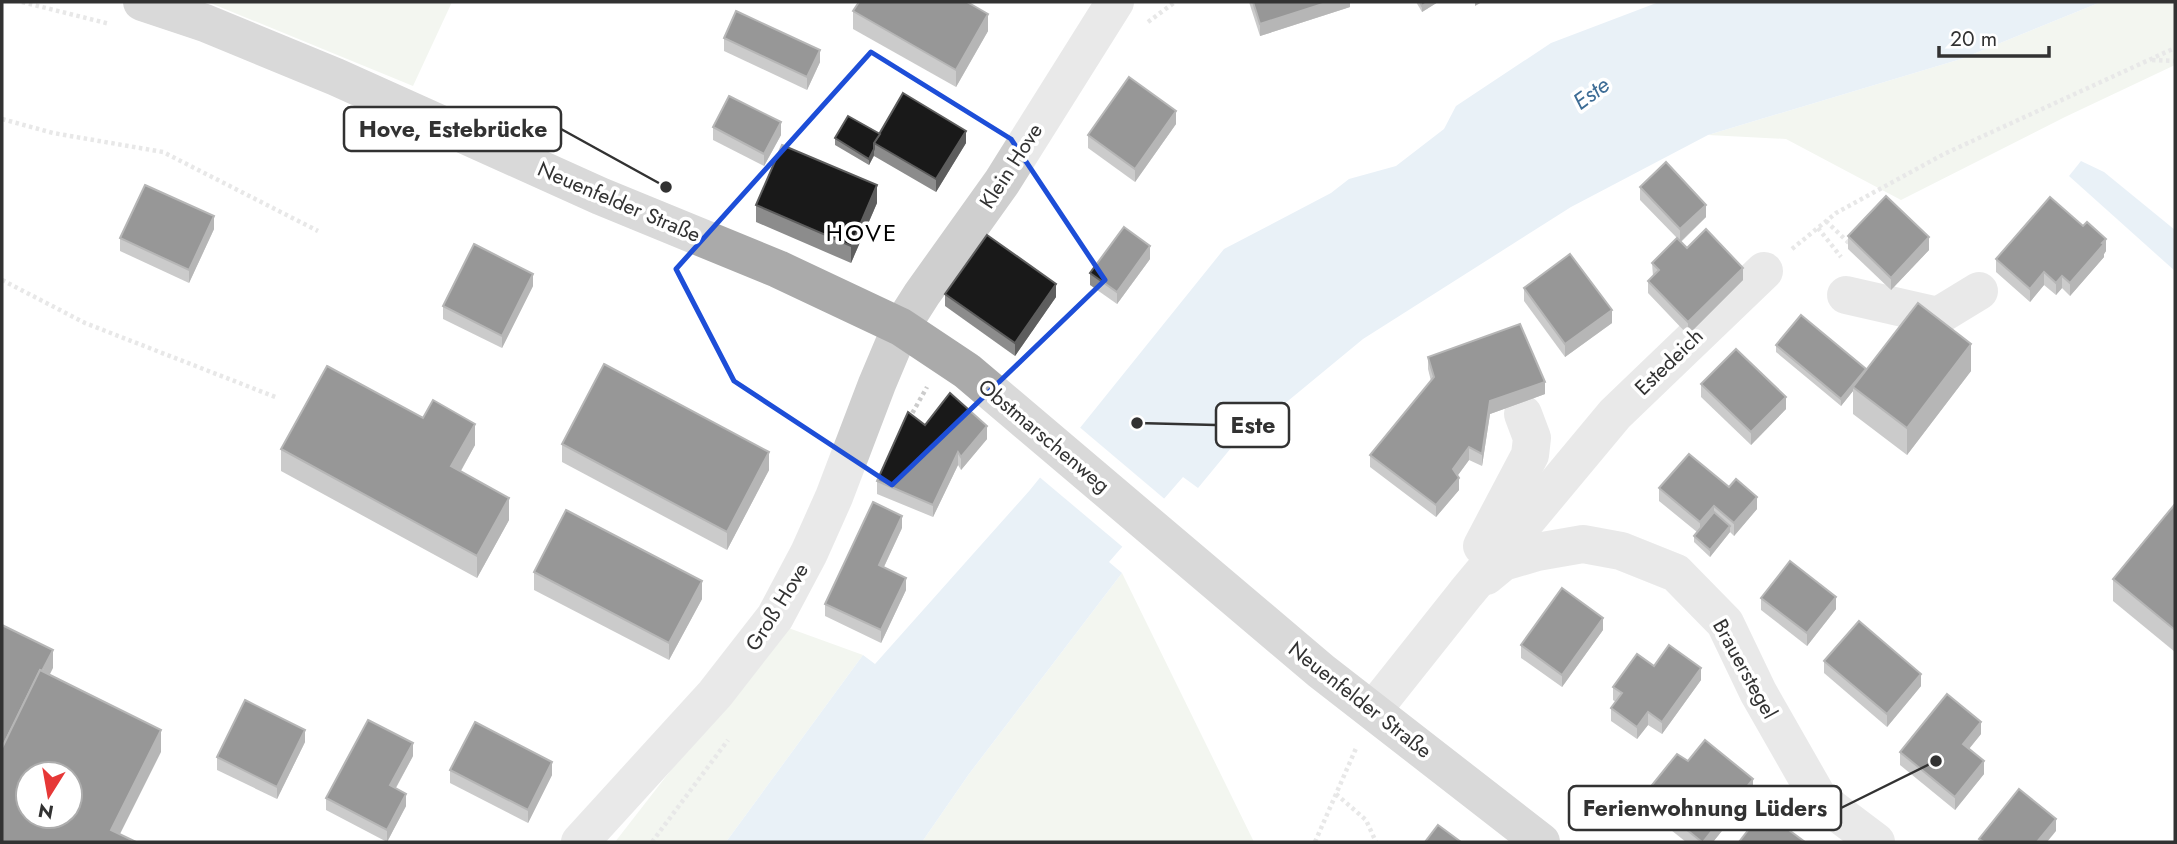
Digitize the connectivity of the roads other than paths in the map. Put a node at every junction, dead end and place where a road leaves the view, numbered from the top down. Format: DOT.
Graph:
graph roads {
  1 [pos="142,2"];
  2 [pos="1115,2"];
  3 [pos="1764,271"];
  4 [pos="1844,276"];
  5 [pos="1979,290"];
  6 [pos="901,327"];
  7 [pos="1523,414"];
  8 [pos="1181,553"];
  9 [pos="1466,593"];
  10 [pos="1437,631"];
  11 [pos="1373,710"];
  12 [pos="580,842"];
  13 [pos="1541,842"];
  14 [pos="1876,842"];
  1 -- 6 [label="main road, Neuenfelder Straße"];
  2 -- 6 [label="street, Klein Hove"];
  3 -- 9 [label="street, Estedeich"];
  4 -- 5 [label="street"];
  6 -- 8 [label="main road, Obstmarschenweg"];
  6 -- 12 [label="street, Groß Hove"];
  7 -- 10 [label="street"];
  8 -- 11 [label="main road, Neuenfelder Straße"];
  9 -- 10 [label="street, Estedeich"];
  9 -- 14 [label="street, Brauerstegel"];
  10 -- 11 [label="street, Estedeich"];
  11 -- 13 [label="main road, Neuenfelder Straße"];
}
